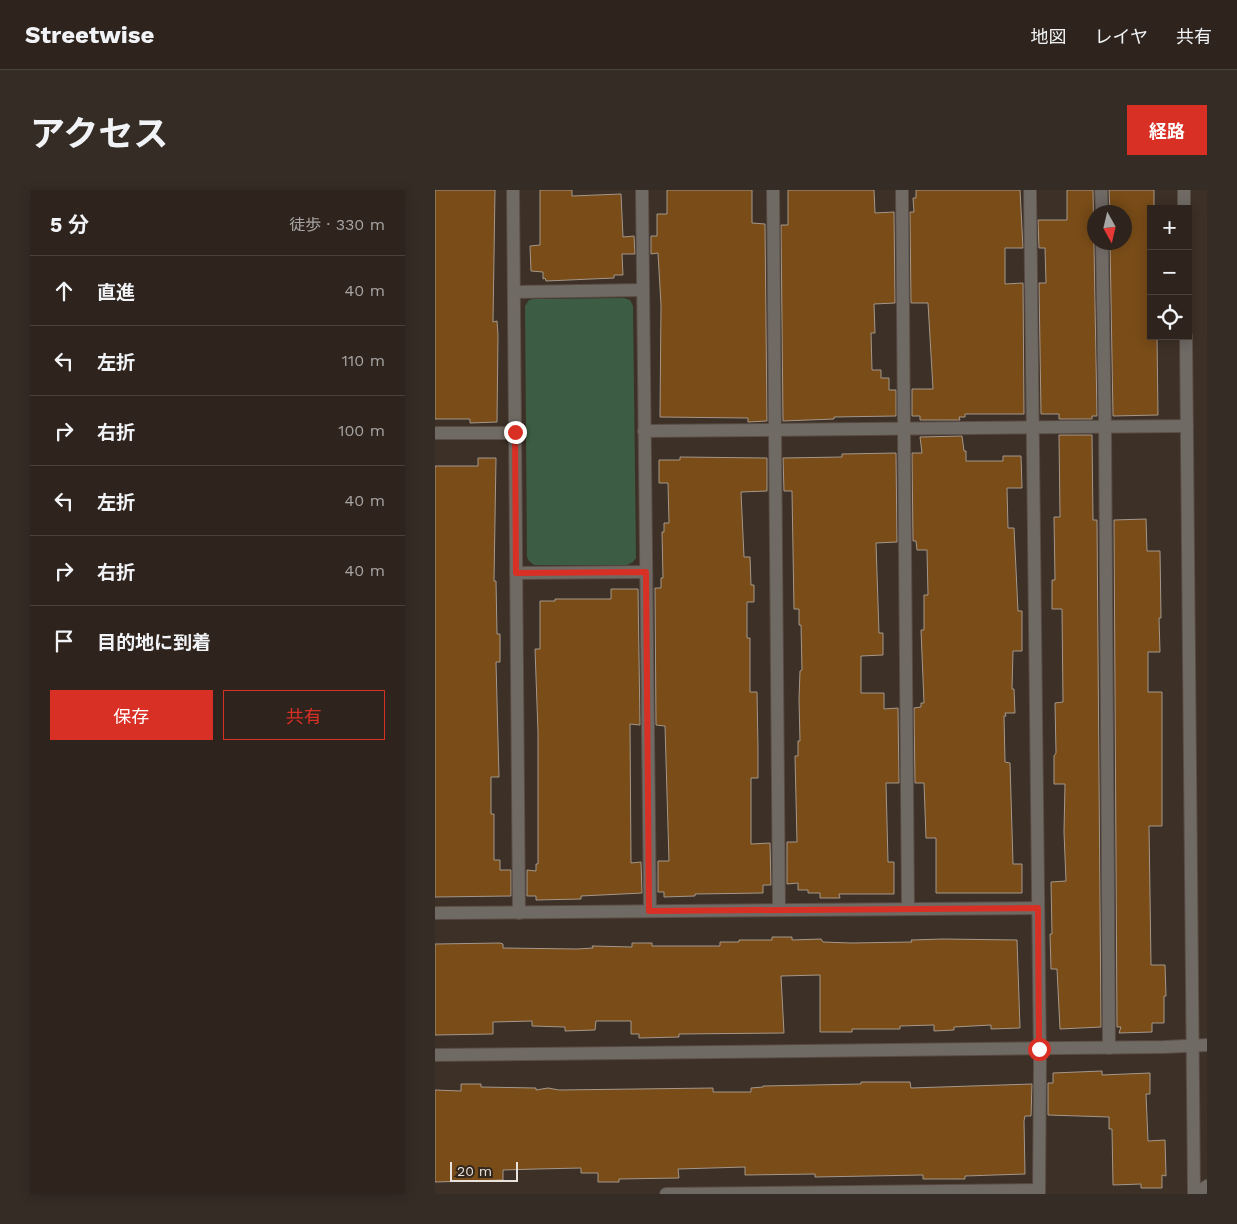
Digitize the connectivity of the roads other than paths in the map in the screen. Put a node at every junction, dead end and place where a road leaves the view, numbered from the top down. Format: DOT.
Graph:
graph roads {
  1 [pos="513,190"];
  2 [pos="642,190"];
  3 [pos="773,190"];
  4 [pos="902,190"];
  5 [pos="1031,190"];
  6 [pos="1101,190"];
  7 [pos="1184,190"];
  8 [pos="1102,205"];
  9 [pos="1184,205"];
  10 [pos="1102,250"];
  11 [pos="643,290"];
  12 [pos="515,292"];
  13 [pos="1186,340"];
  14 [pos="1187,426"];
  15 [pos="1105,427"];
  16 [pos="1033,428"];
  17 [pos="904,429"];
  18 [pos="775,430"];
  19 [pos="644,431"];
  20 [pos="515,432"];
  21 [pos="435,433"];
  22 [pos="646,572"];
  23 [pos="516,573"];
  24 [pos="1038,908"];
  25 [pos="908,909"];
  26 [pos="779,910"];
  27 [pos="649,911"];
  28 [pos="435,913"];
  29 [pos="519,913"];
  30 [pos="1207,1045"];
  31 [pos="1193,1046"];
  32 [pos="1109,1048"];
  33 [pos="1039,1049"];
  34 [pos="435,1055"];
  35 [pos="1207,1186"];
  36 [pos="1039,1192"];
  37 [pos="783,1193"];
  38 [pos="911,1193"];
  39 [pos="666,1194"];
  40 [pos="1195,1194"];
  1 -- 12 [label="street"];
  2 -- 11 [label="street"];
  3 -- 18 [label="street"];
  4 -- 17 [label="street"];
  5 -- 16 [label="street"];
  6 -- 8 [label="street"];
  7 -- 9 [label="street"];
  10 -- 15 [label="street"];
  11 -- 12 [label="street"];
  11 -- 19 [label="street"];
  12 -- 20 [label="street"];
  13 -- 14 [label="street"];
  14 -- 15 [label="street"];
  14 -- 31 [label="street"];
  15 -- 16 [label="street"];
  15 -- 32 [label="street"];
  16 -- 17 [label="street"];
  16 -- 24 [label="street"];
  17 -- 18 [label="street"];
  17 -- 25 [label="street"];
  18 -- 19 [label="street"];
  18 -- 26 [label="street"];
  19 -- 22 [label="street"];
  20 -- 21 [label="street"];
  20 -- 23 [label="street"];
  22 -- 23 [label="street"];
  22 -- 27 [label="street"];
  23 -- 29 [label="street"];
  24 -- 25 [label="street"];
  24 -- 33 [label="street"];
  25 -- 26 [label="street"];
  26 -- 27 [label="street"];
  27 -- 29 [label="street"];
  28 -- 29 [label="street"];
  30 -- 31 [label="street"];
  31 -- 32 [label="street"];
  31 -- 40 [label="street"];
  32 -- 33 [label="street"];
  33 -- 34 [label="street"];
  33 -- 36 [label="street"];
  35 -- 40 [label="street"];
  36 -- 38 [label="street"];
  37 -- 38 [label="street"];
  37 -- 39 [label="street"];
}
